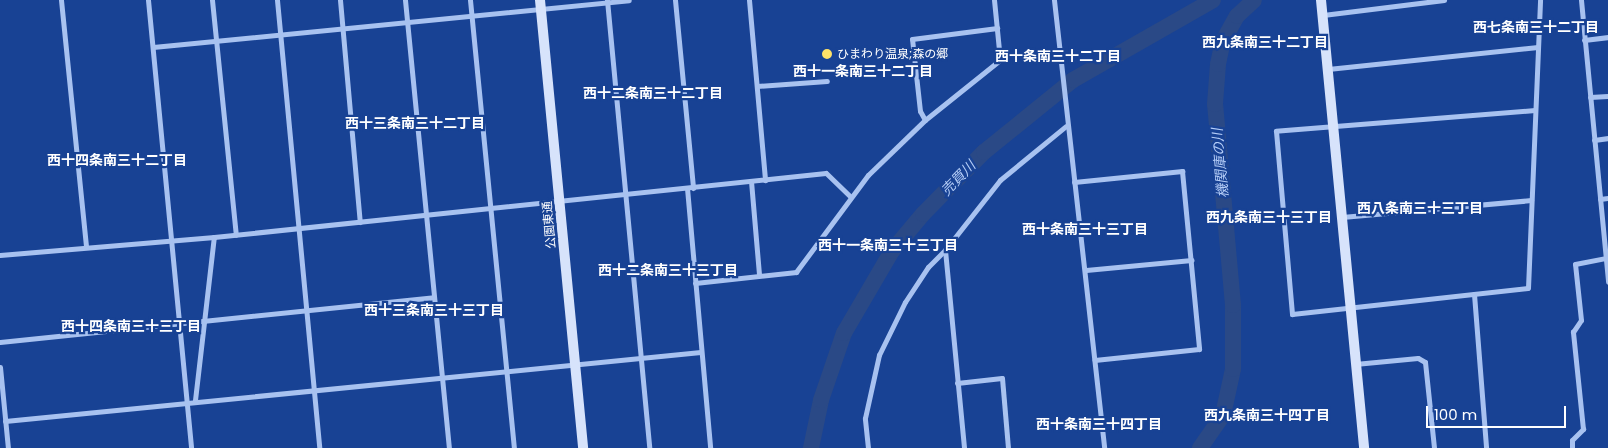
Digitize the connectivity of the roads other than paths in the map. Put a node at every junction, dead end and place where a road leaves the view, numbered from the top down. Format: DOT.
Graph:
graph roads {
  1 [pos="61,0"];
  2 [pos="148,0"];
  3 [pos="212,0"];
  4 [pos="277,0"];
  5 [pos="340,0"];
  6 [pos="405,0"];
  7 [pos="470,0"];
  8 [pos="629,0"];
  9 [pos="675,0"];
  10 [pos="749,0"];
  11 [pos="994,0"];
  12 [pos="1054,0"];
  13 [pos="1444,0"];
  14 [pos="1540,0"];
  15 [pos="1581,0"];
  16 [pos="607,1"];
  17 [pos="1321,1"];
  18 [pos="540,5"];
  19 [pos="1322,15"];
  20 [pos="472,17"];
  21 [pos="407,23"];
  22 [pos="997,28"];
  23 [pos="342,30"];
  24 [pos="280,36"];
  25 [pos="1608,37"];
  26 [pos="1584,40"];
  27 [pos="216,41"];
  28 [pos="153,47"];
  29 [pos="1538,47"];
  30 [pos="1328,69"];
  31 [pos="826,80"];
  32 [pos="757,86"];
  33 [pos="1608,96"];
  34 [pos="1590,97"];
  35 [pos="1535,110"];
  36 [pos="925,120"];
  37 [pos="1066,123"];
  38 [pos="1334,127"];
  39 [pos="1608,138"];
  40 [pos="1594,140"];
  41 [pos="765,180"];
  42 [pos="751,181"];
  43 [pos="1074,182"];
  44 [pos="690,188"];
  45 [pos="626,195"];
  46 [pos="850,196"];
  47 [pos="1608,198"];
  48 [pos="1600,199"];
  49 [pos="1531,200"];
  50 [pos="559,202"];
  51 [pos="492,209"];
  52 [pos="426,215"];
  53 [pos="1342,217"];
  54 [pos="360,222"];
  55 [pos="298,228"];
  56 [pos="236,235"];
  57 [pos="214,237"];
  58 [pos="170,241"];
  59 [pos="86,246"];
  60 [pos="945,250"];
  61 [pos="1606,254"];
  62 [pos="0,255"];
  63 [pos="1192,260"];
  64 [pos="1086,270"];
  65 [pos="759,275"];
  66 [pos="1608,282"];
  67 [pos="695,283"];
  68 [pos="1474,294"];
  69 [pos="434,297"];
  70 [pos="1349,308"];
  71 [pos="306,311"];
  72 [pos="205,320"];
  73 [pos="178,322"];
  74 [pos="0,342"];
  75 [pos="701,352"];
  76 [pos="640,358"];
  77 [pos="1096,360"];
  78 [pos="1355,364"];
  79 [pos="575,365"];
  80 [pos="0,367"];
  81 [pos="507,371"];
  82 [pos="442,376"];
  83 [pos="1,383"];
  84 [pos="957,383"];
  85 [pos="314,389"];
  86 [pos="195,400"];
  87 [pos="186,401"];
  88 [pos="5,421"];
  89 [pos="8,448"];
  90 [pos="191,448"];
  91 [pos="319,448"];
  92 [pos="449,448"];
  93 [pos="514,448"];
  94 [pos="583,448"];
  95 [pos="648,448"];
  96 [pos="710,448"];
  97 [pos="868,448"];
  98 [pos="964,448"];
  99 [pos="1008,448"];
  100 [pos="1104,448"];
  101 [pos="1364,448"];
  102 [pos="1434,448"];
  103 [pos="1486,448"];
  104 [pos="1572,448"];
  1 -- 59 [label="street"];
  2 -- 28 [label="street"];
  3 -- 27 [label="street"];
  4 -- 24 [label="street"];
  5 -- 23 [label="street"];
  6 -- 21 [label="street"];
  7 -- 20 [label="street"];
  8 -- 16 [label="street"];
  9 -- 44 [label="street"];
  10 -- 32 [label="street"];
  11 -- 22 [label="street"];
  12 -- 37 [label="street"];
  13 -- 19 [label="street"];
  14 -- 29 [label="street"];
  15 -- 26 [label="street"];
  16 -- 18 [label="street"];
  16 -- 45 [label="street"];
  17 -- 19 [label="street"];
  18 -- 20 [label="street"];
  18 -- 50 [label="street, 公園東通"];
  19 -- 30 [label="street"];
  20 -- 21 [label="street"];
  20 -- 51 [label="street"];
  21 -- 23 [label="street"];
  21 -- 52 [label="street"];
  22 -- 36 [label="street"];
  22 -- 36 [label="street"];
  23 -- 24 [label="street"];
  23 -- 54 [label="street"];
  24 -- 27 [label="street"];
  24 -- 55 [label="street"];
  25 -- 26 [label="street"];
  26 -- 34 [label="street"];
  27 -- 28 [label="street"];
  27 -- 56 [label="street"];
  28 -- 58 [label="street"];
  29 -- 30 [label="street"];
  29 -- 35 [label="street"];
  30 -- 38 [label="street"];
  31 -- 32 [label="street"];
  32 -- 41 [label="street"];
  33 -- 34 [label="street"];
  34 -- 40 [label="street"];
  35 -- 38 [label="street"];
  35 -- 49 [label="street"];
  36 -- 46 [label="street"];
  37 -- 43 [label="street"];
  37 -- 60 [label="street"];
  38 -- 53 [label="street"];
  38 -- 70 [label="street"];
  39 -- 40 [label="street"];
  40 -- 48 [label="street"];
  41 -- 42 [label="street"];
  41 -- 46 [label="street"];
  42 -- 44 [label="street"];
  42 -- 65 [label="street"];
  43 -- 63 [label="street"];
  43 -- 64 [label="street"];
  44 -- 45 [label="street"];
  44 -- 67 [label="street"];
  45 -- 50 [label="street"];
  45 -- 76 [label="street"];
  46 -- 65 [label="street"];
  47 -- 48 [label="street"];
  48 -- 61 [label="street"];
  49 -- 53 [label="street"];
  49 -- 68 [label="street"];
  50 -- 51 [label="street"];
  50 -- 79 [label="street, 公園東通"];
  51 -- 52 [label="street"];
  51 -- 81 [label="street"];
  52 -- 54 [label="street"];
  52 -- 69 [label="street"];
  53 -- 70 [label="street"];
  54 -- 55 [label="street"];
  55 -- 56 [label="street"];
  55 -- 71 [label="street"];
  56 -- 57 [label="street"];
  57 -- 58 [label="street"];
  57 -- 72 [label="street"];
  58 -- 59 [label="street"];
  58 -- 73 [label="street"];
  59 -- 62 [label="street"];
  60 -- 84 [label="street"];
  60 -- 97 [label="street"];
  61 -- 66 [label="street"];
  61 -- 104 [label="street"];
  63 -- 64 [label="street"];
  63 -- 77 [label="street"];
  64 -- 77 [label="street"];
  65 -- 67 [label="street"];
  67 -- 75 [label="street"];
  68 -- 70 [label="street"];
  68 -- 103 [label="street"];
  69 -- 71 [label="street"];
  69 -- 82 [label="street"];
  70 -- 78 [label="street"];
  71 -- 72 [label="street"];
  71 -- 85 [label="street"];
  72 -- 73 [label="street"];
  72 -- 86 [label="street"];
  73 -- 74 [label="street"];
  73 -- 87 [label="street"];
  75 -- 76 [label="street"];
  75 -- 96 [label="street"];
  76 -- 79 [label="street"];
  76 -- 95 [label="street"];
  77 -- 100 [label="street"];
  78 -- 101 [label="street"];
  78 -- 102 [label="street"];
  79 -- 81 [label="street"];
  79 -- 94 [label="street, 公園東通"];
  80 -- 83 [label="street"];
  81 -- 82 [label="street"];
  81 -- 93 [label="street"];
  82 -- 85 [label="street"];
  82 -- 92 [label="street"];
  83 -- 88 [label="street"];
  84 -- 98 [label="street"];
  84 -- 99 [label="street"];
  85 -- 86 [label="street"];
  85 -- 91 [label="street"];
  86 -- 87 [label="street"];
  87 -- 88 [label="street"];
  87 -- 90 [label="street"];
  88 -- 89 [label="street"];
}
